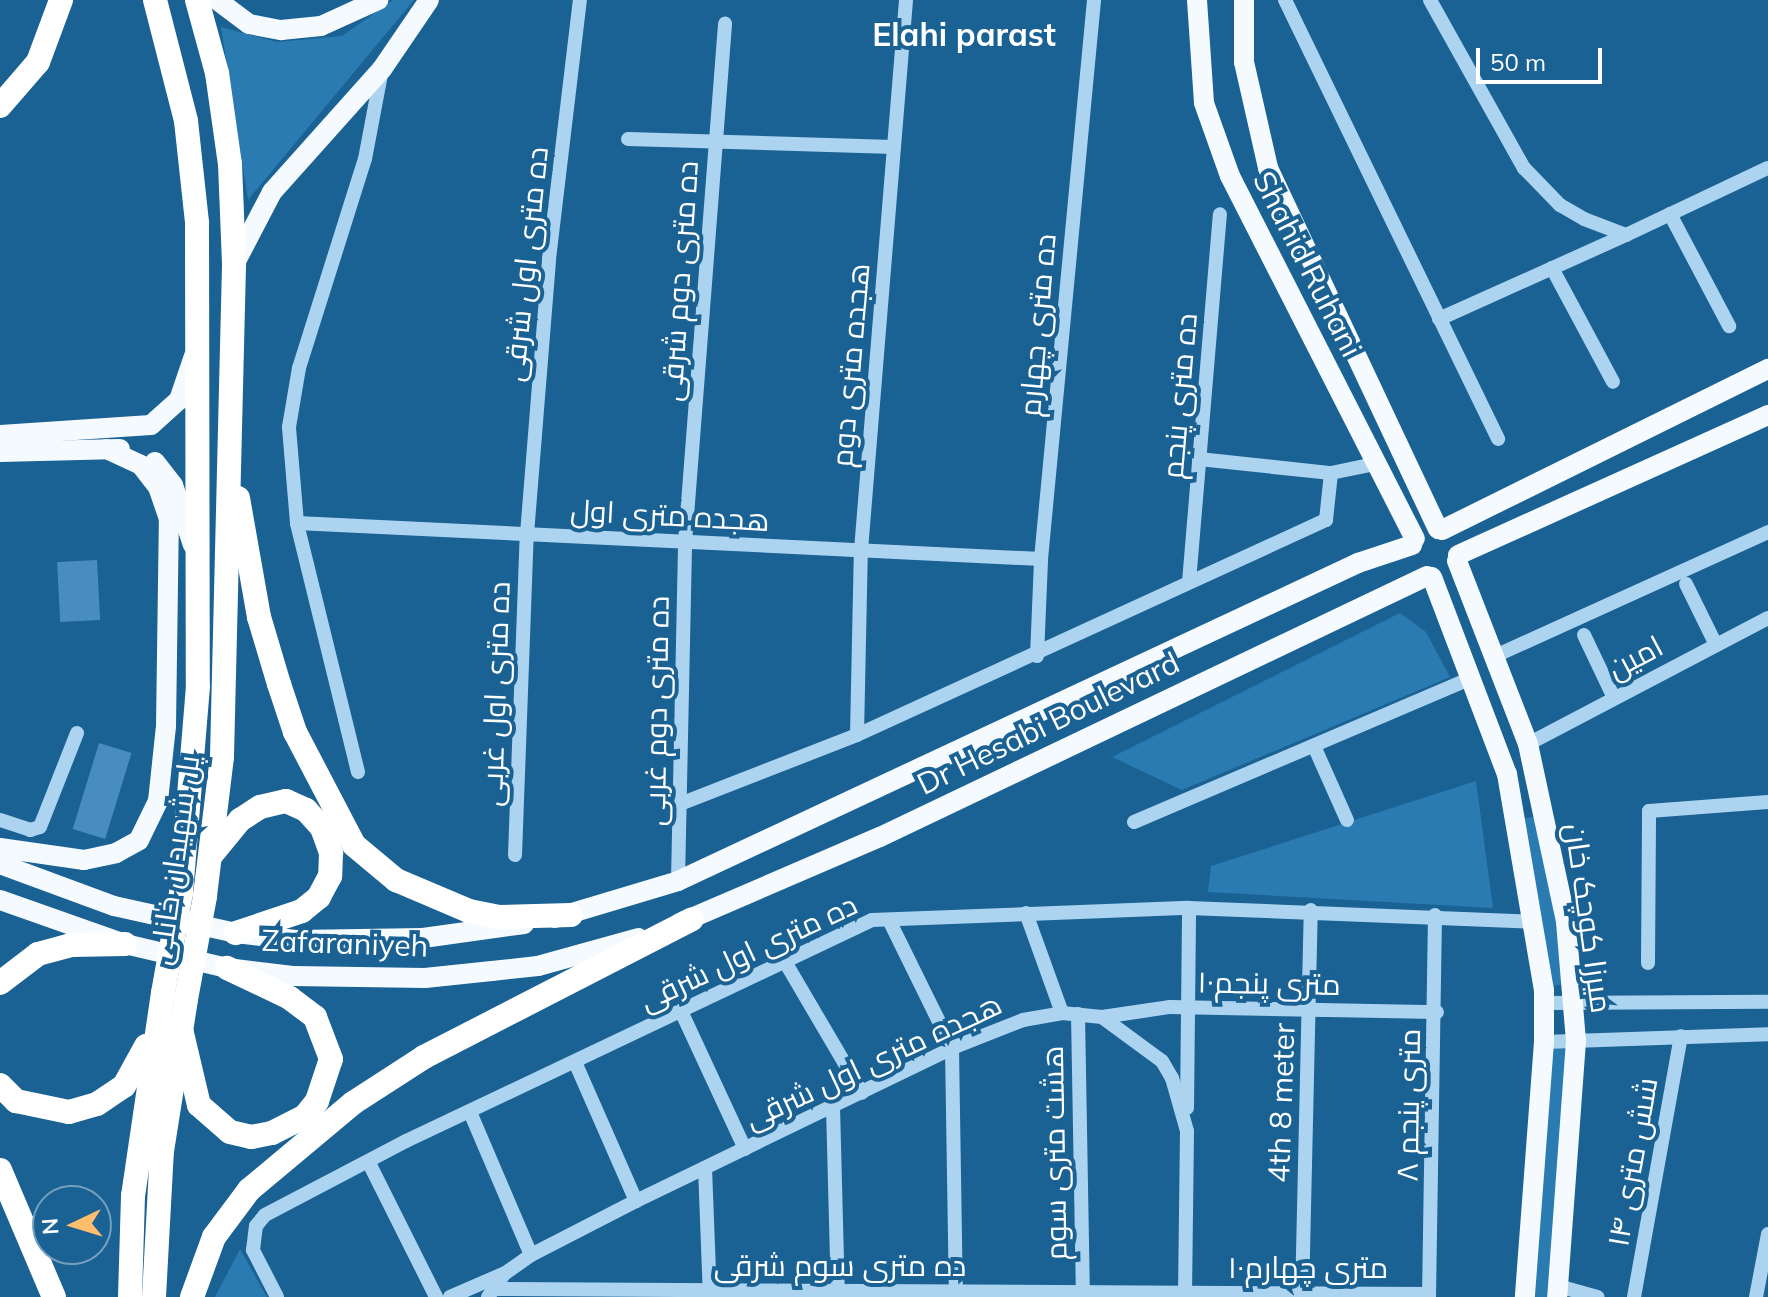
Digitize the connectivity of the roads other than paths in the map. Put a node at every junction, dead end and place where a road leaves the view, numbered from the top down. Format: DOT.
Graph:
graph roads {
  1 [pos="61,0"];
  2 [pos="155,0"];
  3 [pos="197,0"];
  4 [pos="217,0"];
  5 [pos="378,0"];
  6 [pos="429,0"];
  7 [pos="580,0"];
  8 [pos="906,0"];
  9 [pos="1094,0"];
  10 [pos="1197,0"];
  11 [pos="1244,0"];
  12 [pos="1285,0"];
  13 [pos="1430,0"];
  14 [pos="725,24"];
  15 [pos="382,69"];
  16 [pos="0,106"];
  17 [pos="628,139"];
  18 [pos="716,142"];
  19 [pos="894,147"];
  20 [pos="1768,168"];
  21 [pos="1220,214"];
  22 [pos="1670,214"];
  23 [pos="1626,235"];
  24 [pos="234,265"];
  25 [pos="1552,268"];
  26 [pos="1439,319"];
  27 [pos="1729,326"];
  28 [pos="199,341"];
  29 [pos="1768,369"];
  30 [pos="1613,382"];
  31 [pos="1768,415"];
  32 [pos="226,428"];
  33 [pos="0,435"];
  34 [pos="1498,439"];
  35 [pos="107,449"];
  36 [pos="0,452"];
  37 [pos="1199,459"];
  38 [pos="1375,464"];
  39 [pos="1331,473"];
  40 [pos="297,523"];
  41 [pos="1440,529"];
  42 [pos="1768,532"];
  43 [pos="527,534"];
  44 [pos="685,542"];
  45 [pos="1414,542"];
  46 [pos="861,550"];
  47 [pos="1458,558"];
  48 [pos="1041,559"];
  49 [pos="200,571"];
  50 [pos="1429,576"];
  51 [pos="1189,582"];
  52 [pos="1686,584"];
  53 [pos="1768,618"];
  54 [pos="1584,635"];
  55 [pos="1715,643"];
  56 [pos="1037,656"];
  57 [pos="1495,656"];
  58 [pos="1470,679"];
  59 [pos="1614,698"];
  60 [pos="77,733"];
  61 [pos="857,735"];
  62 [pos="1314,746"];
  63 [pos="1530,754"];
  64 [pos="358,772"];
  65 [pos="1507,774"];
  66 [pos="1768,802"];
  67 [pos="680,804"];
  68 [pos="1544,812"];
  69 [pos="1516,818"];
  70 [pos="0,820"];
  71 [pos="1347,820"];
  72 [pos="1134,822"];
  73 [pos="0,848"];
  74 [pos="213,853"];
  75 [pos="515,855"];
  76 [pos="0,864"];
  77 [pos="678,881"];
  78 [pos="193,895"];
  79 [pos="0,900"];
  80 [pos="1189,908"];
  81 [pos="1311,910"];
  82 [pos="1026,913"];
  83 [pos="571,915"];
  84 [pos="1435,915"];
  85 [pos="692,919"];
  86 [pos="889,920"];
  87 [pos="1533,922"];
  88 [pos="236,933"];
  89 [pos="125,944"];
  90 [pos="784,960"];
  91 [pos="1648,963"];
  92 [pos="227,968"];
  93 [pos="0,983"];
  94 [pos="175,996"];
  95 [pos="1768,1002"];
  96 [pos="1544,1003"];
  97 [pos="1574,1003"];
  98 [pos="1188,1008"];
  99 [pos="1309,1010"];
  100 [pos="681,1011"];
  101 [pos="1437,1012"];
  102 [pos="1062,1013"];
  103 [pos="1078,1014"];
  104 [pos="1102,1017"];
  105 [pos="158,1018"];
  106 [pos="181,1029"];
  107 [pos="1768,1034"];
  108 [pos="1681,1036"];
  109 [pos="1576,1041"];
  110 [pos="1544,1042"];
  111 [pos="952,1048"];
  112 [pos="575,1062"];
  113 [pos="0,1085"];
  114 [pos="862,1093"];
  115 [pos="833,1107"];
  116 [pos="470,1112"];
  117 [pos="1187,1131"];
  118 [pos="745,1149"];
  119 [pos="369,1163"];
  120 [pos="705,1168"];
  121 [pos="0,1170"];
  122 [pos="636,1201"];
  123 [pos="1768,1234"];
  124 [pos="531,1255"];
  125 [pos="504,1274"];
  126 [pos="1558,1292"];
  127 [pos="491,1293"];
  128 [pos="588,1293"];
  129 [pos="710,1294"];
  130 [pos="838,1294"];
  131 [pos="956,1294"];
  132 [pos="1083,1295"];
  133 [pos="1186,1295"];
  134 [pos="1302,1295"];
  135 [pos="1429,1296"];
  136 [pos="54,1297"];
  137 [pos="130,1297"];
  138 [pos="154,1297"];
  139 [pos="192,1297"];
  140 [pos="277,1297"];
  141 [pos="436,1297"];
  142 [pos="450,1297"];
  143 [pos="1525,1297"];
  144 [pos="1598,1297"];
  145 [pos="1634,1297"];
  146 [pos="1756,1297"];
  1 -- 16 [label="highway"];
  2 -- 28 [label="highway, پل شهیدان خانلی"];
  3 -- 24 [label="highway"];
  4 -- 5 [label="main road"];
  6 -- 15 [label="main road"];
  7 -- 43 [label="street, ده متری اول شرقی"];
  8 -- 19 [label="street, هجده متری دوم"];
  9 -- 48 [label="street, ده متری چهارم"];
  10 -- 38 [label="main road, Shahid Ruhani"];
  11 -- 41 [label="main road, Shahid Ruhani"];
  12 -- 26 [label="street"];
  13 -- 23 [label="street"];
  14 -- 18 [label="street, ده متری دوم شرقی"];
  15 -- 24 [label="main road"];
  15 -- 40 [label="street"];
  17 -- 18 [label="street"];
  18 -- 19 [label="street"];
  18 -- 44 [label="street, ده متری دوم شرقی"];
  19 -- 46 [label="street, هجده متری دوم"];
  20 -- 22 [label="street"];
  21 -- 37 [label="street, ده متری پنجم"];
  22 -- 23 [label="street"];
  22 -- 27 [label="street"];
  23 -- 25 [label="street"];
  24 -- 32 [label="highway"];
  25 -- 26 [label="street"];
  25 -- 30 [label="street"];
  26 -- 34 [label="street"];
  28 -- 33 [label="main road"];
  28 -- 49 [label="highway, پل شهیدان خانلی"];
  29 -- 41 [label="main road"];
  31 -- 47 [label="main road"];
  32 -- 74 [label="highway, پل شهیدان خانلی"];
  32 -- 83 [label="highway"];
  35 -- 36 [label="main road"];
  35 -- 49 [label="main road"];
  35 -- 73 [label="main road"];
  37 -- 39 [label="street"];
  37 -- 51 [label="street, ده متری پنجم"];
  38 -- 39 [label="street"];
  38 -- 45 [label="main road, Shahid Ruhani"];
  39 -- 51 [label="street"];
  40 -- 43 [label="street, هجده متری اول"];
  40 -- 64 [label="street"];
  41 -- 45 [label="main road"];
  41 -- 47 [label="main road"];
  42 -- 57 [label="street"];
  43 -- 44 [label="street, هجده متری اول"];
  43 -- 75 [label="street, ده متری اول غربی"];
  44 -- 46 [label="street, هجده متری اول"];
  44 -- 67 [label="street, ده متری دوم غربی"];
  45 -- 50 [label="main road"];
  45 -- 77 [label="main road, Dr Hesabi Boulevard"];
  46 -- 48 [label="street, هجده متری اول"];
  46 -- 61 [label="street, هجده متری دوم"];
  47 -- 50 [label="main road"];
  47 -- 57 [label="main road, میرزا کوچک خان"];
  48 -- 56 [label="street, ده متری چهارم"];
  49 -- 78 [label="highway, پل شهیدان خانلی"];
  50 -- 58 [label="main road, میرزا کوچک خان"];
  50 -- 85 [label="main road, Dr Hesabi Boulevard"];
  51 -- 56 [label="street"];
  52 -- 55 [label="street"];
  53 -- 55 [label="street, امین"];
  54 -- 59 [label="street"];
  55 -- 59 [label="street, امین"];
  56 -- 61 [label="street"];
  57 -- 63 [label="main road, میرزا کوچک خان"];
  58 -- 62 [label="street"];
  58 -- 65 [label="main road, میرزا کوچک خان"];
  59 -- 63 [label="street, امین"];
  60 -- 70 [label="street"];
  61 -- 67 [label="street"];
  62 -- 71 [label="street"];
  62 -- 72 [label="street"];
  63 -- 65 [label="main road"];
  63 -- 68 [label="main road, میرزا کوچک خان"];
  65 -- 69 [label="main road, میرزا کوچک خان"];
  66 -- 91 [label="street"];
  67 -- 77 [label="street, ده متری دوم غربی"];
  68 -- 69 [label="main road"];
  68 -- 97 [label="main road, میرزا کوچک خان"];
  69 -- 87 [label="main road, میرزا کوچک خان"];
  74 -- 78 [label="highway, پل شهیدان خانلی"];
  74 -- 88 [label="highway"];
  76 -- 88 [label="main road, Zafaraniyeh"];
  77 -- 83 [label="main road, Zafaraniyeh"];
  78 -- 94 [label="highway, پل شهیدان خانلی, bridge"];
  79 -- 89 [label="main road, Zafaraniyeh"];
  80 -- 81 [label="street, ده متری اول شرقی"];
  80 -- 82 [label="street, ده متری اول شرقی"];
  80 -- 98 [label="street"];
  81 -- 84 [label="street, ده متری اول شرقی"];
  81 -- 99 [label="street, 4th 8 meter"];
  82 -- 86 [label="street, ده متری اول شرقی"];
  82 -- 102 [label="street"];
  83 -- 88 [label="main road, Zafaraniyeh"];
  84 -- 87 [label="street, ده متری اول شرقی"];
  84 -- 101 [label="street, ۸ متری پنجم"];
  85 -- 92 [label="main road, Zafaraniyeh"];
  85 -- 139 [label="highway"];
  86 -- 90 [label="street, ده متری اول شرقی"];
  86 -- 111 [label="street"];
  87 -- 96 [label="main road, میرزا کوچک خان"];
  89 -- 92 [label="main road, Zafaraniyeh"];
  89 -- 93 [label="highway"];
  90 -- 100 [label="street, ده متری اول شرقی"];
  90 -- 114 [label="street"];
  92 -- 106 [label="highway"];
  94 -- 105 [label="highway, پل شهیدان خانلی"];
  94 -- 106 [label="highway, پل شهیدان خانلی"];
  95 -- 97 [label="street"];
  96 -- 97 [label="street"];
  96 -- 110 [label="main road, میرزا کوچک خان"];
  97 -- 109 [label="main road, میرزا کوچک خان"];
  98 -- 99 [label="street, ۱۰متری پنجم"];
  98 -- 104 [label="street, ۱۰متری پنجم"];
  98 -- 117 [label="street"];
  99 -- 101 [label="street, ۱۰متری پنجم"];
  99 -- 134 [label="street, 4th 8 meter"];
  100 -- 112 [label="street, ده متری اول شرقی"];
  100 -- 118 [label="street"];
  101 -- 135 [label="street, ۸ متری پنجم"];
  102 -- 103 [label="street, هجده متری اول شرقی"];
  102 -- 111 [label="street, هجده متری اول شرقی"];
  103 -- 104 [label="street, هجده متری اول شرقی"];
  103 -- 132 [label="street, هشت متری سوم"];
  104 -- 117 [label="street, هجده متری اول شرقی"];
  105 -- 113 [label="highway"];
  105 -- 137 [label="highway, پل شهیدان خانلی"];
  106 -- 138 [label="highway, پل شهیدان خانلی"];
  107 -- 108 [label="street"];
  108 -- 109 [label="street"];
  108 -- 145 [label="street, شش متری ۱۴"];
  109 -- 110 [label="street"];
  109 -- 126 [label="main road, میرزا کوچک خان"];
  110 -- 143 [label="main road, میرزا کوچک خان"];
  111 -- 114 [label="street, هجده متری اول شرقی"];
  111 -- 131 [label="street"];
  112 -- 116 [label="street, ده متری اول شرقی"];
  112 -- 122 [label="street"];
  114 -- 115 [label="street, هجده متری اول شرقی"];
  115 -- 118 [label="street, هجده متری اول شرقی"];
  115 -- 130 [label="street"];
  116 -- 119 [label="street, ده متری اول شرقی"];
  116 -- 124 [label="street"];
  117 -- 133 [label="street, هجده متری اول شرقی"];
  118 -- 120 [label="street, هجده متری اول شرقی"];
  119 -- 140 [label="street, ده متری اول شرقی"];
  119 -- 141 [label="street"];
  120 -- 122 [label="street, هجده متری اول شرقی"];
  120 -- 129 [label="street"];
  121 -- 136 [label="highway"];
  122 -- 124 [label="street, هجده متری اول شرقی"];
  123 -- 146 [label="street"];
  124 -- 125 [label="street, هجده متری اول شرقی"];
  125 -- 127 [label="street, هجده متری اول شرقی"];
  125 -- 142 [label="street"];
  126 -- 144 [label="street"];
  127 -- 128 [label="street, ده متری سوم شرقی"];
  128 -- 129 [label="street, ده متری سوم شرقی"];
  129 -- 130 [label="street, ده متری سوم شرقی"];
  130 -- 131 [label="street, ده متری سوم شرقی"];
  131 -- 132 [label="street, ده متری سوم شرقی"];
  132 -- 133 [label="street, ده متری سوم شرقی"];
  133 -- 134 [label="street, ۱۰متری چهارم"];
  134 -- 135 [label="street, ۱۰متری چهارم"];
}
